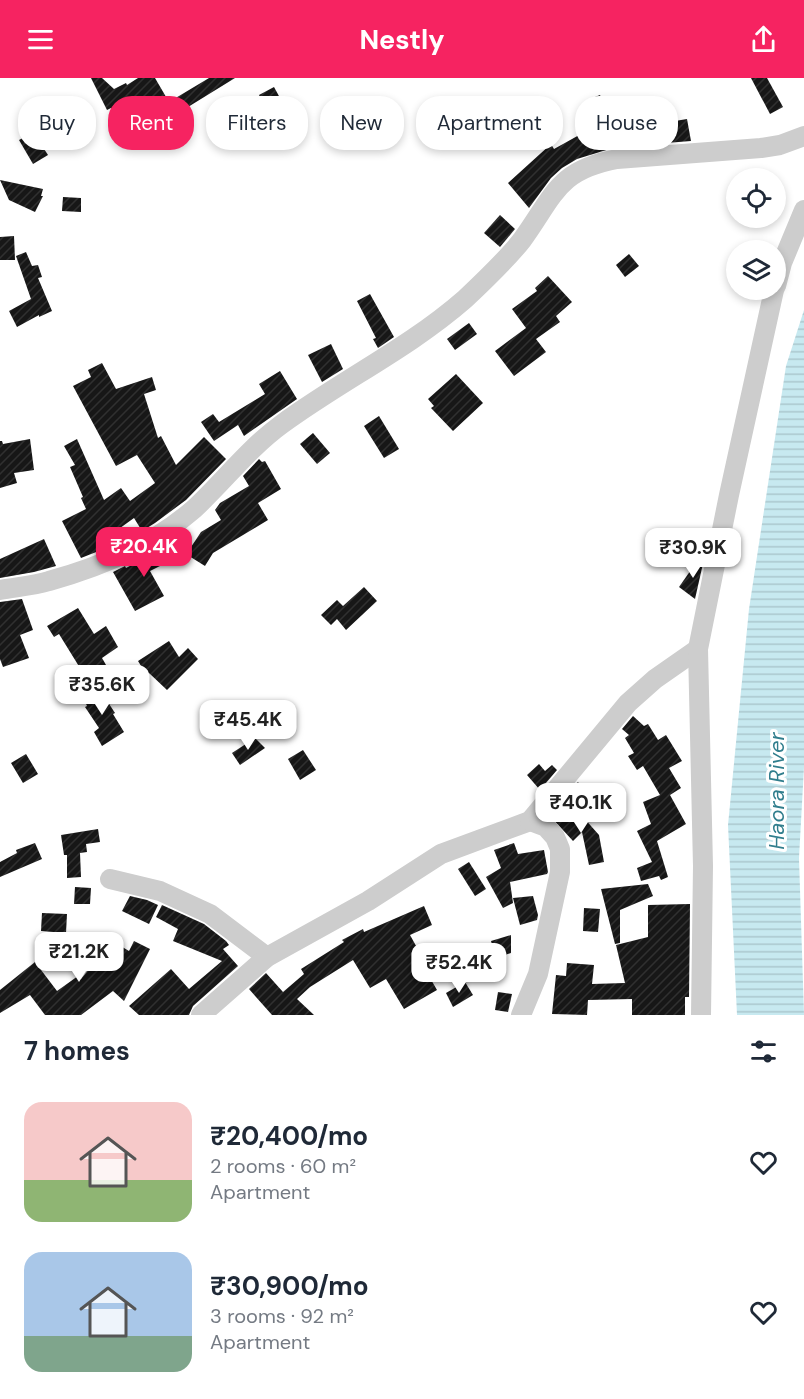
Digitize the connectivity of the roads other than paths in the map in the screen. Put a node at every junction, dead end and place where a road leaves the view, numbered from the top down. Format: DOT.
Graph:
graph roads {
  1 [pos="804,136"];
  2 [pos="804,210"];
  3 [pos="786,253"];
  4 [pos="772,300"];
  5 [pos="0,590"];
  6 [pos="698,648"];
  7 [pos="530,821"];
  8 [pos="110,879"];
  9 [pos="267,957"];
  10 [pos="201,1015"];
  11 [pos="521,1015"];
  12 [pos="701,1015"];
  1 -- 5 [label="street"];
  2 -- 3 [label="street"];
  4 -- 6 [label="street"];
  6 -- 7 [label="street"];
  6 -- 12 [label="street"];
  7 -- 9 [label="street"];
  7 -- 11 [label="street"];
  8 -- 9 [label="street"];
  9 -- 10 [label="street"];
}
